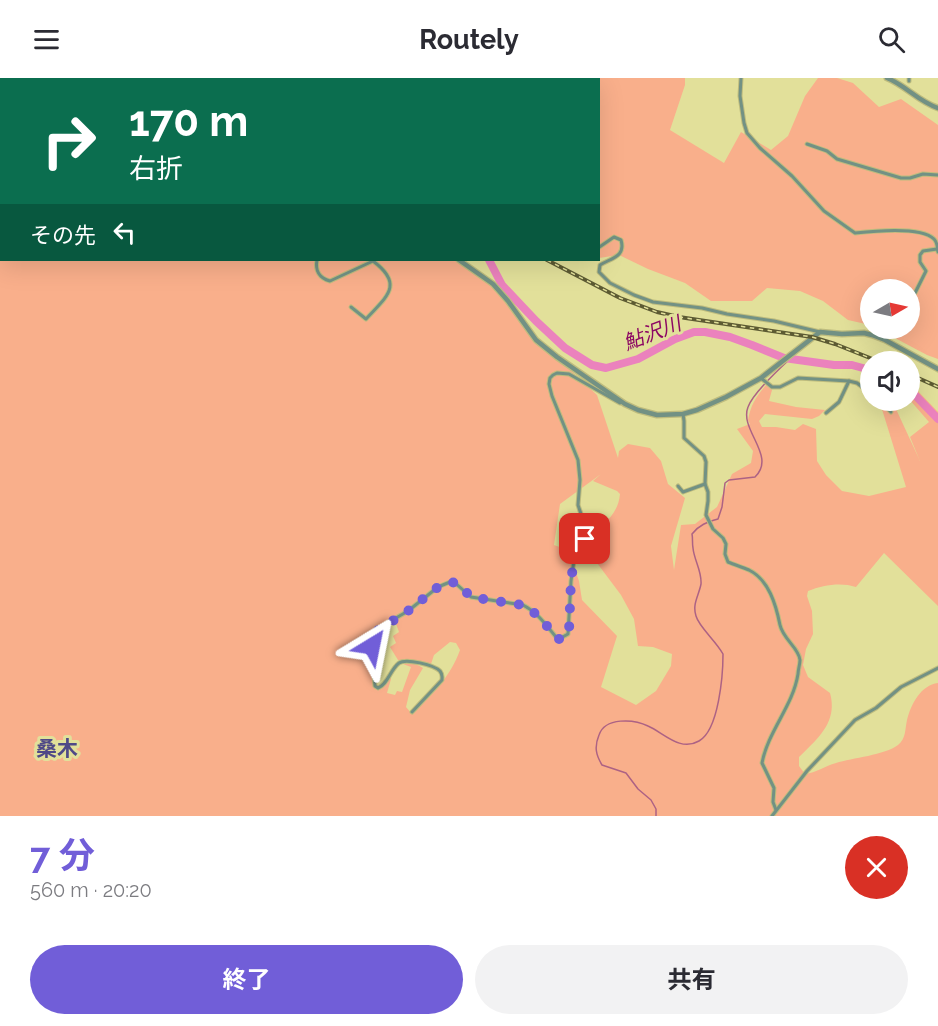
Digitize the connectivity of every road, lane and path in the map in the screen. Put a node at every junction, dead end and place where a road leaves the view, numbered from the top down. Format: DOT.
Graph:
graph roads {
  1 [pos="741,78"];
  2 [pos="887,78"];
  3 [pos="938,108"];
  4 [pos="807,144"];
  5 [pos="938,175"];
  6 [pos="600,247"];
  7 [pos="937,250"];
  8 [pos="317,261"];
  9 [pos="373,261"];
  10 [pos="373,261"];
  11 [pos="460,261"];
  12 [pos="920,283"];
  13 [pos="351,307"];
  14 [pos="820,332"];
  15 [pos="938,369"];
  16 [pos="761,378"];
  17 [pos="849,381"];
  18 [pos="860,385"];
  19 [pos="638,410"];
  20 [pos="826,413"];
  21 [pos="683,414"];
  22 [pos="705,484"];
  23 [pos="678,486"];
  24 [pos="938,668"];
  25 [pos="412,712"];
  26 [pos="776,810"];
  27 [pos="772,816"];
  1 -- 7 [label="street"];
  2 -- 3 [label="street"];
  4 -- 5 [label="street"];
  6 -- 14 [label="street"];
  7 -- 12 [label="street"];
  8 -- 10 [label="street"];
  9 -- 13 [label="street"];
  11 -- 19 [label="street"];
  14 -- 15 [label="street"];
  14 -- 16 [label="street"];
  16 -- 17 [label="street"];
  16 -- 21 [label="street"];
  17 -- 18 [label="street"];
  17 -- 20 [label="street"];
  19 -- 21 [label="street"];
  19 -- 25 [label="street"];
  21 -- 22 [label="street"];
  22 -- 23 [label="street"];
  22 -- 26 [label="street"];
  24 -- 26 [label="street"];
  26 -- 27 [label="street"];
}
